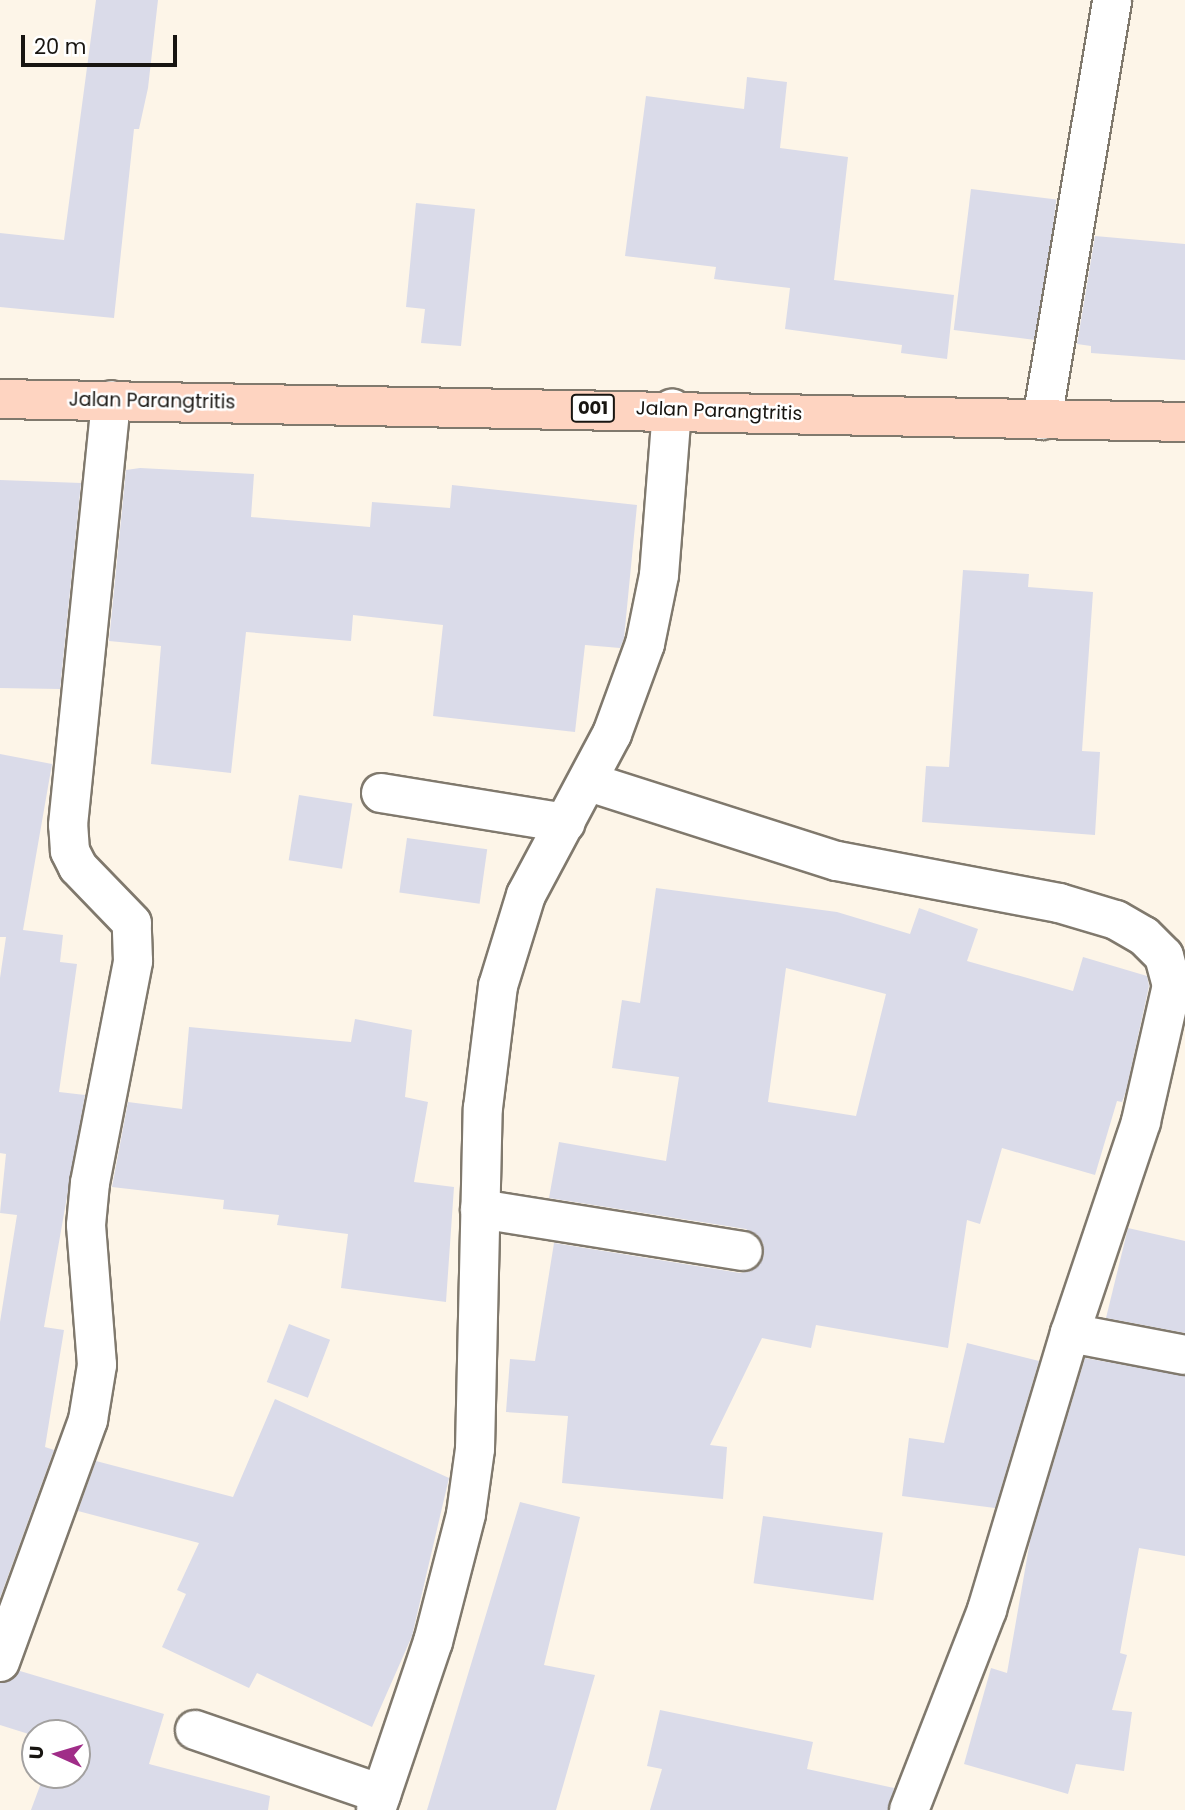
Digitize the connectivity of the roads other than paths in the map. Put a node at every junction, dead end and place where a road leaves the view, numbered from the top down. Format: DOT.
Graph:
graph roads {
  1 [pos="1112,0"];
  2 [pos="0,399"];
  3 [pos="111,400"];
  4 [pos="672,409"];
  5 [pos="1042,420"];
  6 [pos="1185,422"];
  7 [pos="589,782"];
  8 [pos="381,793"];
  9 [pos="566,823"];
  10 [pos="1175,954"];
  11 [pos="480,1209"];
  12 [pos="743,1251"];
  13 [pos="1070,1333"];
  14 [pos="1185,1355"];
  15 [pos="0,1661"];
  16 [pos="195,1730"];
  17 [pos="378,1802"];
  18 [pos="909,1810"];
  1 -- 5 [label="street"];
  2 -- 3 [label="main road, Jalan Parangtritis / 001"];
  3 -- 4 [label="main road, Jalan Parangtritis / 001"];
  3 -- 15 [label="street"];
  4 -- 5 [label="main road, Jalan Parangtritis / 001"];
  4 -- 7 [label="street"];
  5 -- 6 [label="main road, Jalan Parangtritis / 001"];
  7 -- 9 [label="street"];
  7 -- 10 [label="street"];
  8 -- 9 [label="street"];
  9 -- 11 [label="street"];
  10 -- 13 [label="street"];
  11 -- 12 [label="street"];
  11 -- 17 [label="street"];
  13 -- 14 [label="street"];
  13 -- 18 [label="street"];
  16 -- 17 [label="street"];
}
